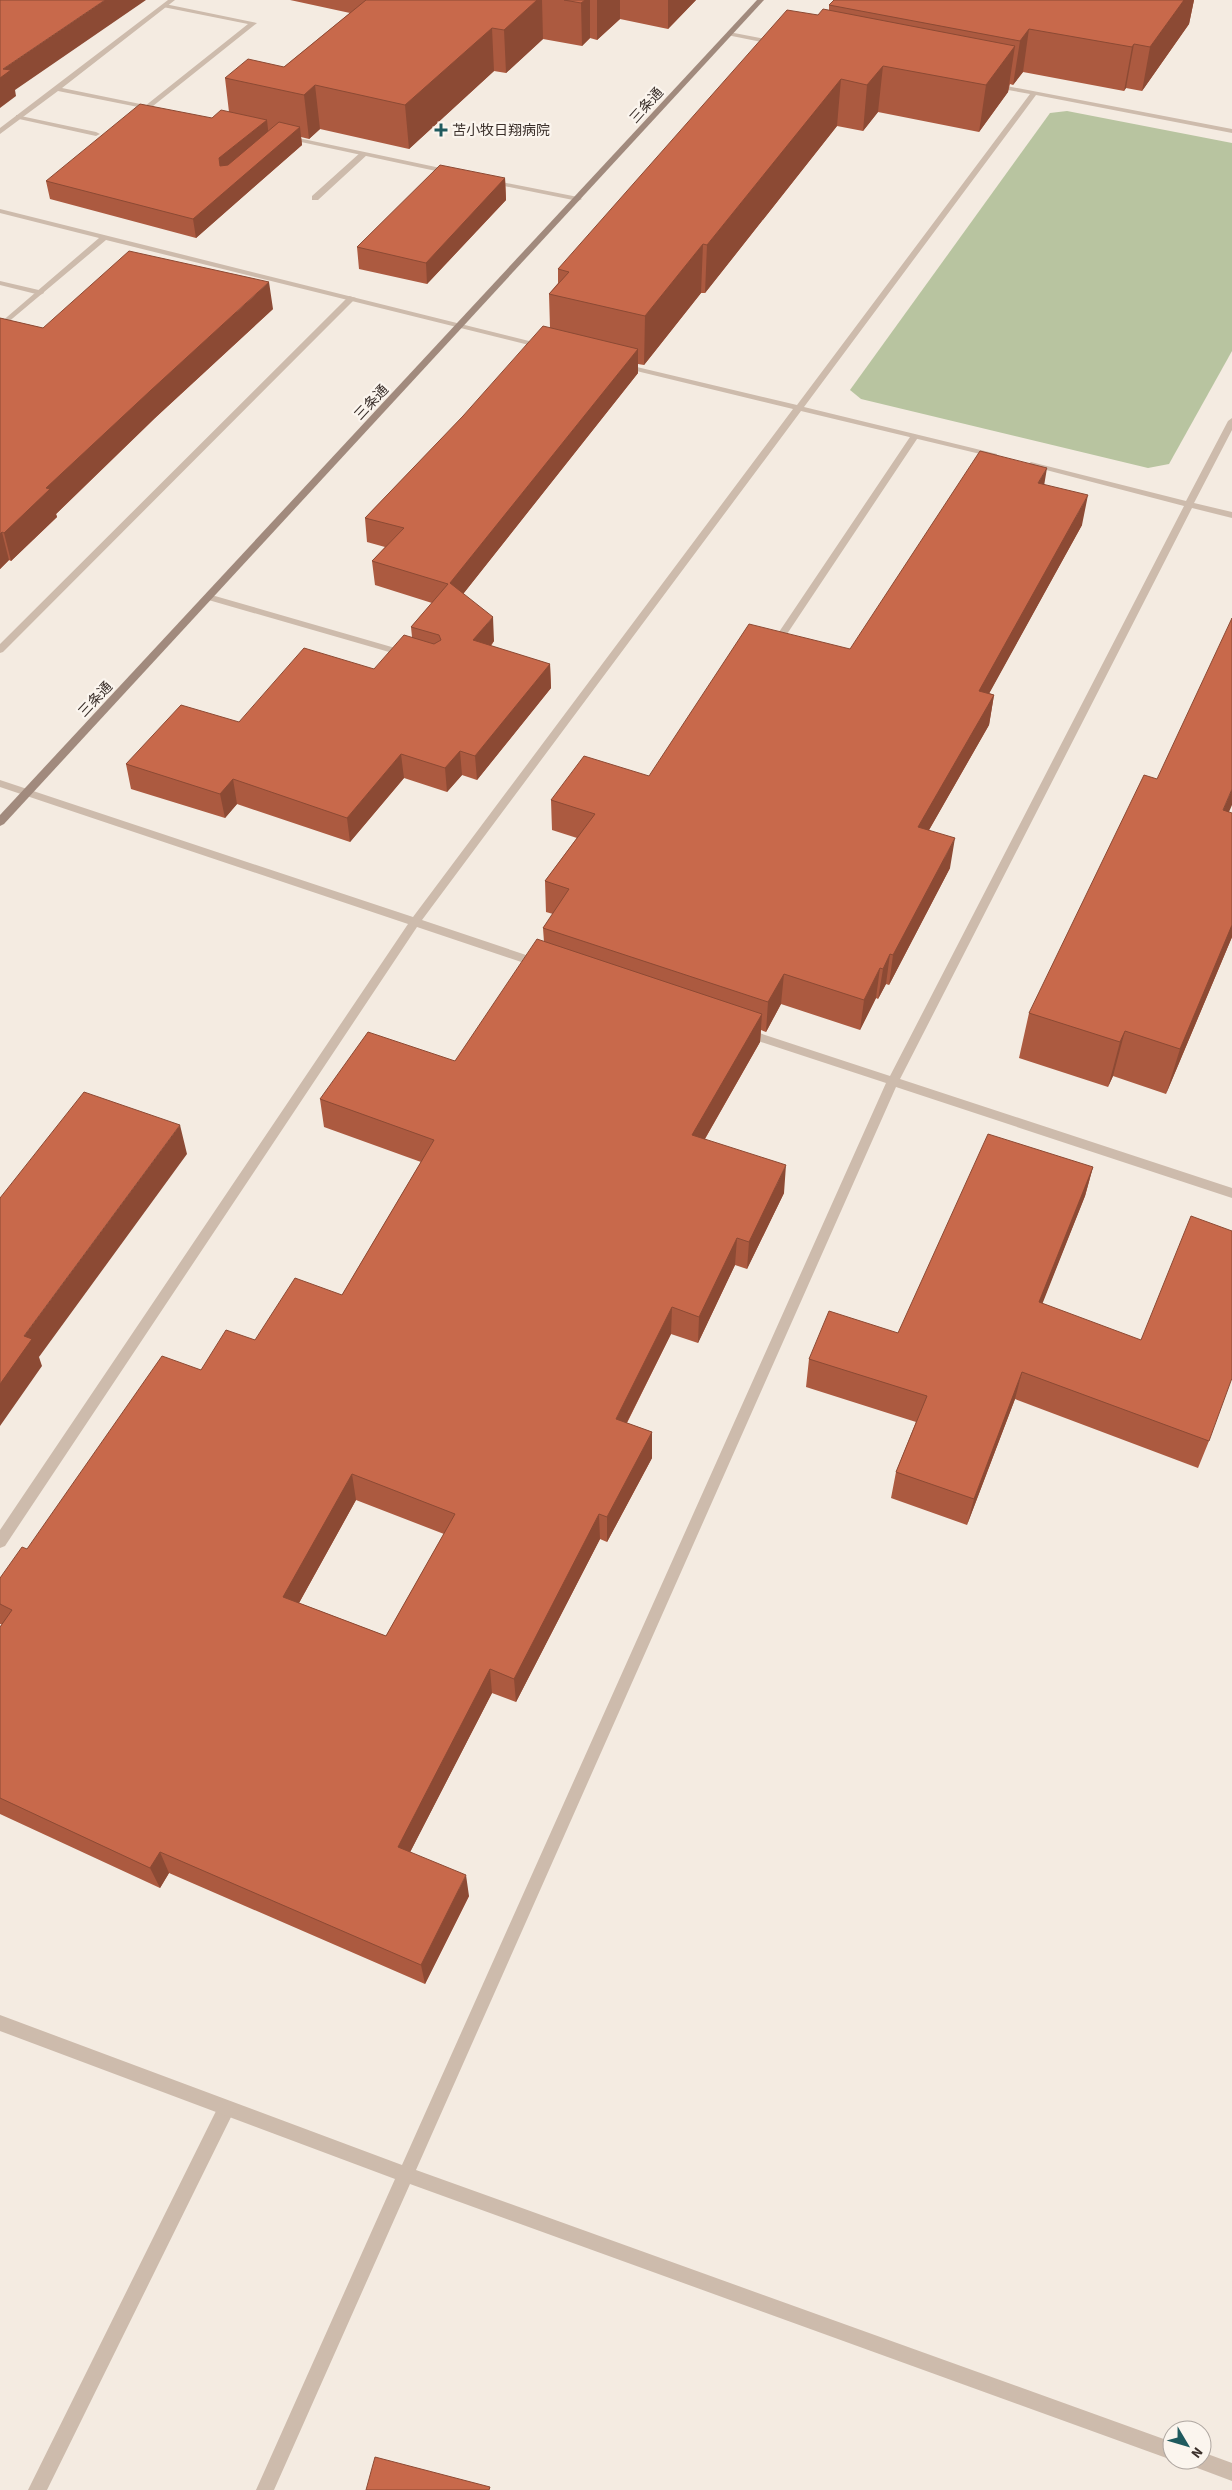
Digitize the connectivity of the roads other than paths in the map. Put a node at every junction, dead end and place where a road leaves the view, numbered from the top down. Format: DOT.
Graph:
graph roads {
  1 [pos="172,0"];
  2 [pos="761,0"];
  3 [pos="165,6"];
  4 [pos="729,34"];
  5 [pos="786,45"];
  6 [pos="986,84"];
  7 [pos="57,88"];
  8 [pos="1034,93"];
  9 [pos="148,108"];
  10 [pos="167,112"];
  11 [pos="19,117"];
  12 [pos="1232,131"];
  13 [pos="0,132"];
  14 [pos="96,134"];
  15 [pos="279,136"];
  16 [pos="364,154"];
  17 [pos="461,174"];
  18 [pos="480,179"];
  19 [pos="316,198"];
  20 [pos="578,199"];
  21 [pos="0,211"];
  22 [pos="106,236"];
  23 [pos="0,283"];
  24 [pos="40,293"];
  25 [pos="352,298"];
  26 [pos="461,326"];
  27 [pos="0,327"];
  28 [pos="556,348"];
  29 [pos="612,362"];
  30 [pos="800,408"];
  31 [pos="1232,421"];
  32 [pos="915,436"];
  33 [pos="1000,458"];
  34 [pos="1019,462"];
  35 [pos="1189,505"];
  36 [pos="1232,515"];
  37 [pos="208,597"];
  38 [pos="780,638"];
  39 [pos="0,650"];
  40 [pos="418,658"];
  41 [pos="0,783"];
  42 [pos="28,792"];
  43 [pos="0,822"];
  44 [pos="415,922"];
  45 [pos="556,969"];
  46 [pos="734,1028"];
  47 [pos="894,1081"];
  48 [pos="1232,1193"];
  49 [pos="0,1542"];
  50 [pos="0,2023"];
  51 [pos="226,2109"];
  52 [pos="407,2175"];
  53 [pos="1162,2447"];
  54 [pos="1212,2465"];
  55 [pos="1232,2472"];
  56 [pos="37,2490"];
  57 [pos="264,2490"];
  1 -- 3 [label="street"];
  2 -- 4 [label="street, 三条通"];
  3 -- 7 [label="street"];
  3 -- 9 [label="street"];
  4 -- 5 [label="street"];
  4 -- 20 [label="street, 三条通"];
  6 -- 8 [label="street"];
  7 -- 9 [label="street"];
  7 -- 11 [label="street"];
  8 -- 12 [label="street"];
  8 -- 30 [label="street"];
  9 -- 10 [label="street"];
  11 -- 13 [label="street"];
  11 -- 14 [label="street"];
  15 -- 16 [label="street"];
  16 -- 17 [label="street"];
  16 -- 19 [label="street"];
  18 -- 20 [label="street"];
  20 -- 26 [label="street, 三条通"];
  21 -- 22 [label="street"];
  22 -- 24 [label="street"];
  22 -- 25 [label="street"];
  23 -- 24 [label="street"];
  24 -- 27 [label="street"];
  25 -- 26 [label="street"];
  25 -- 39 [label="street"];
  26 -- 28 [label="street"];
  26 -- 37 [label="street, 三条通"];
  29 -- 30 [label="street"];
  30 -- 32 [label="street"];
  30 -- 44 [label="street"];
  31 -- 35 [label="street"];
  32 -- 33 [label="street"];
  32 -- 38 [label="street"];
  34 -- 35 [label="street"];
  35 -- 36 [label="street"];
  35 -- 47 [label="street"];
  37 -- 40 [label="street"];
  37 -- 42 [label="street, 三条通"];
  41 -- 42 [label="street"];
  42 -- 43 [label="street, 三条通"];
  42 -- 44 [label="street"];
  44 -- 45 [label="street"];
  44 -- 49 [label="street"];
  46 -- 47 [label="street"];
  47 -- 48 [label="street"];
  47 -- 52 [label="street"];
  50 -- 51 [label="street"];
  51 -- 52 [label="street"];
  51 -- 56 [label="street"];
  52 -- 53 [label="street"];
  52 -- 57 [label="street"];
  54 -- 55 [label="street"];
}
